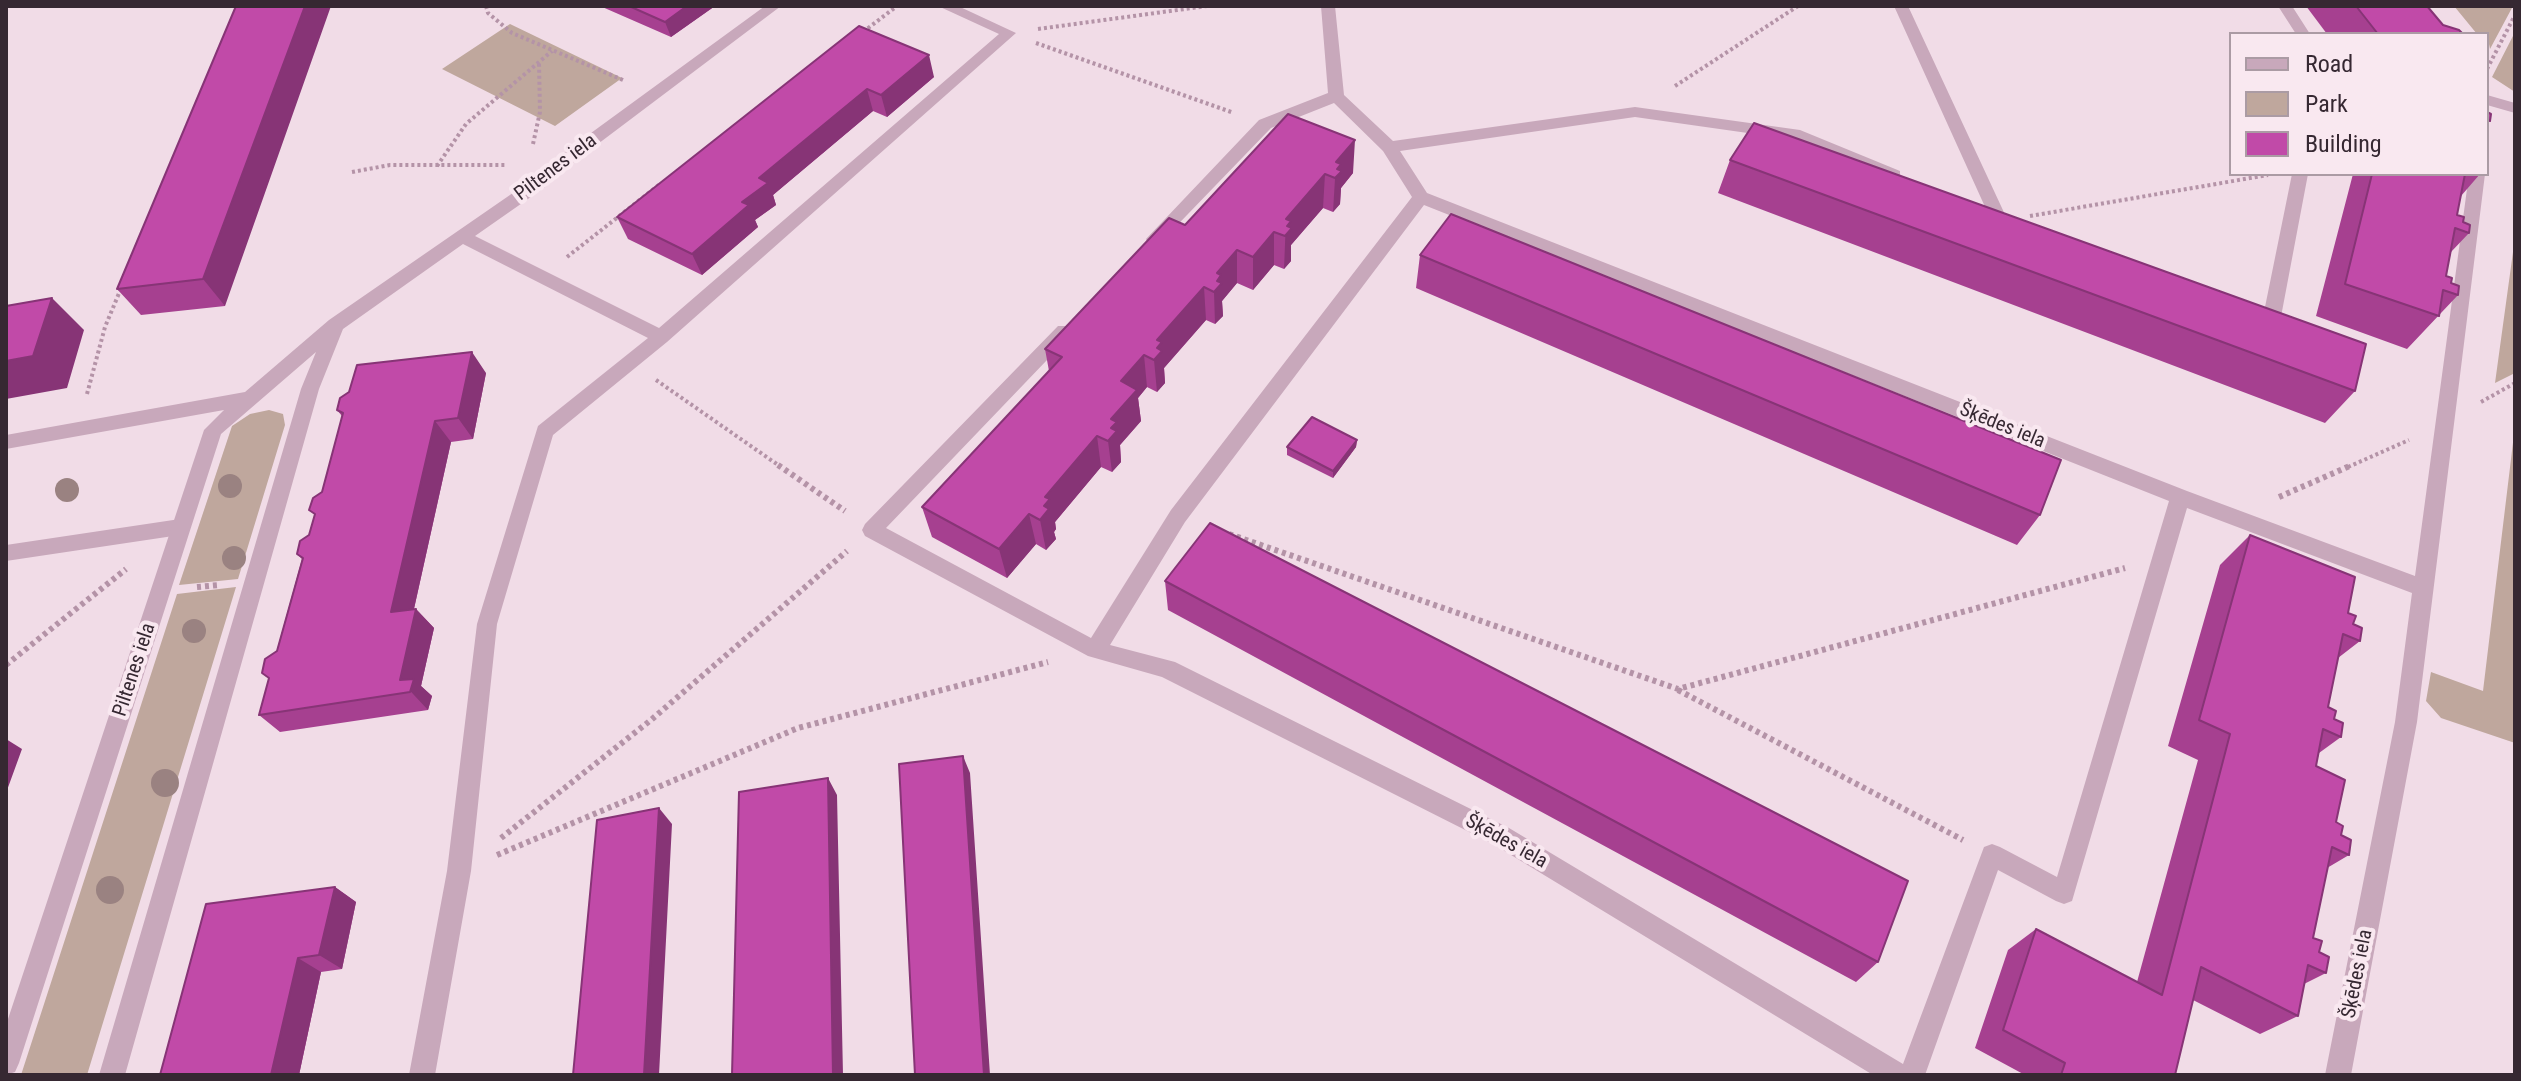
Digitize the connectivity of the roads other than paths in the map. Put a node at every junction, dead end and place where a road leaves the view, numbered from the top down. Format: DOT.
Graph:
graph roads {
  1 [pos="774,6"];
  2 [pos="945,6"];
  3 [pos="1328,6"];
  4 [pos="1901,6"];
  5 [pos="2285,6"];
  6 [pos="2302,32"];
  7 [pos="1336,96"];
  8 [pos="2489,101"];
  9 [pos="2515,108"];
  10 [pos="1389,147"];
  11 [pos="2300,176"];
  12 [pos="2477,176"];
  13 [pos="1915,184"];
  14 [pos="1421,197"];
  15 [pos="1972,208"];
  16 [pos="463,237"];
  17 [pos="1145,248"];
  18 [pos="2244,312"];
  19 [pos="1079,315"];
  20 [pos="335,325"];
  21 [pos="661,337"];
  22 [pos="246,399"];
  23 [pos="6,442"];
  24 [pos="2180,497"];
  25 [pos="180,527"];
  26 [pos="6,553"];
  27 [pos="2423,588"];
  28 [pos="1095,650"];
  29 [pos="6,1063"];
  30 [pos="112,1075"];
  31 [pos="422,1075"];
  32 [pos="1897,1075"];
  33 [pos="1912,1075"];
  34 [pos="2338,1075"];
  1 -- 16 [label="street, Piltenes iela"];
  2 -- 21 [label="street"];
  3 -- 7 [label="street"];
  4 -- 15 [label="street"];
  5 -- 6 [label="street"];
  7 -- 10 [label="street"];
  7 -- 17 [label="street"];
  8 -- 9 [label="street"];
  10 -- 13 [label="street"];
  10 -- 14 [label="street"];
  11 -- 18 [label="street"];
  12 -- 27 [label="street, Šķēdes iela"];
  14 -- 24 [label="street, Šķēdes iela"];
  14 -- 28 [label="street"];
  16 -- 20 [label="street, Piltenes iela"];
  16 -- 21 [label="street"];
  19 -- 28 [label="street, Šķēdes iela"];
  20 -- 22 [label="street, Piltenes iela"];
  20 -- 30 [label="street"];
  21 -- 31 [label="street"];
  22 -- 23 [label="street"];
  22 -- 25 [label="street, Piltenes iela"];
  24 -- 27 [label="street, Šķēdes iela"];
  24 -- 33 [label="street"];
  25 -- 26 [label="street"];
  25 -- 29 [label="street, Piltenes iela"];
  27 -- 34 [label="street, Šķēdes iela"];
  28 -- 32 [label="street, Šķēdes iela"];
}
